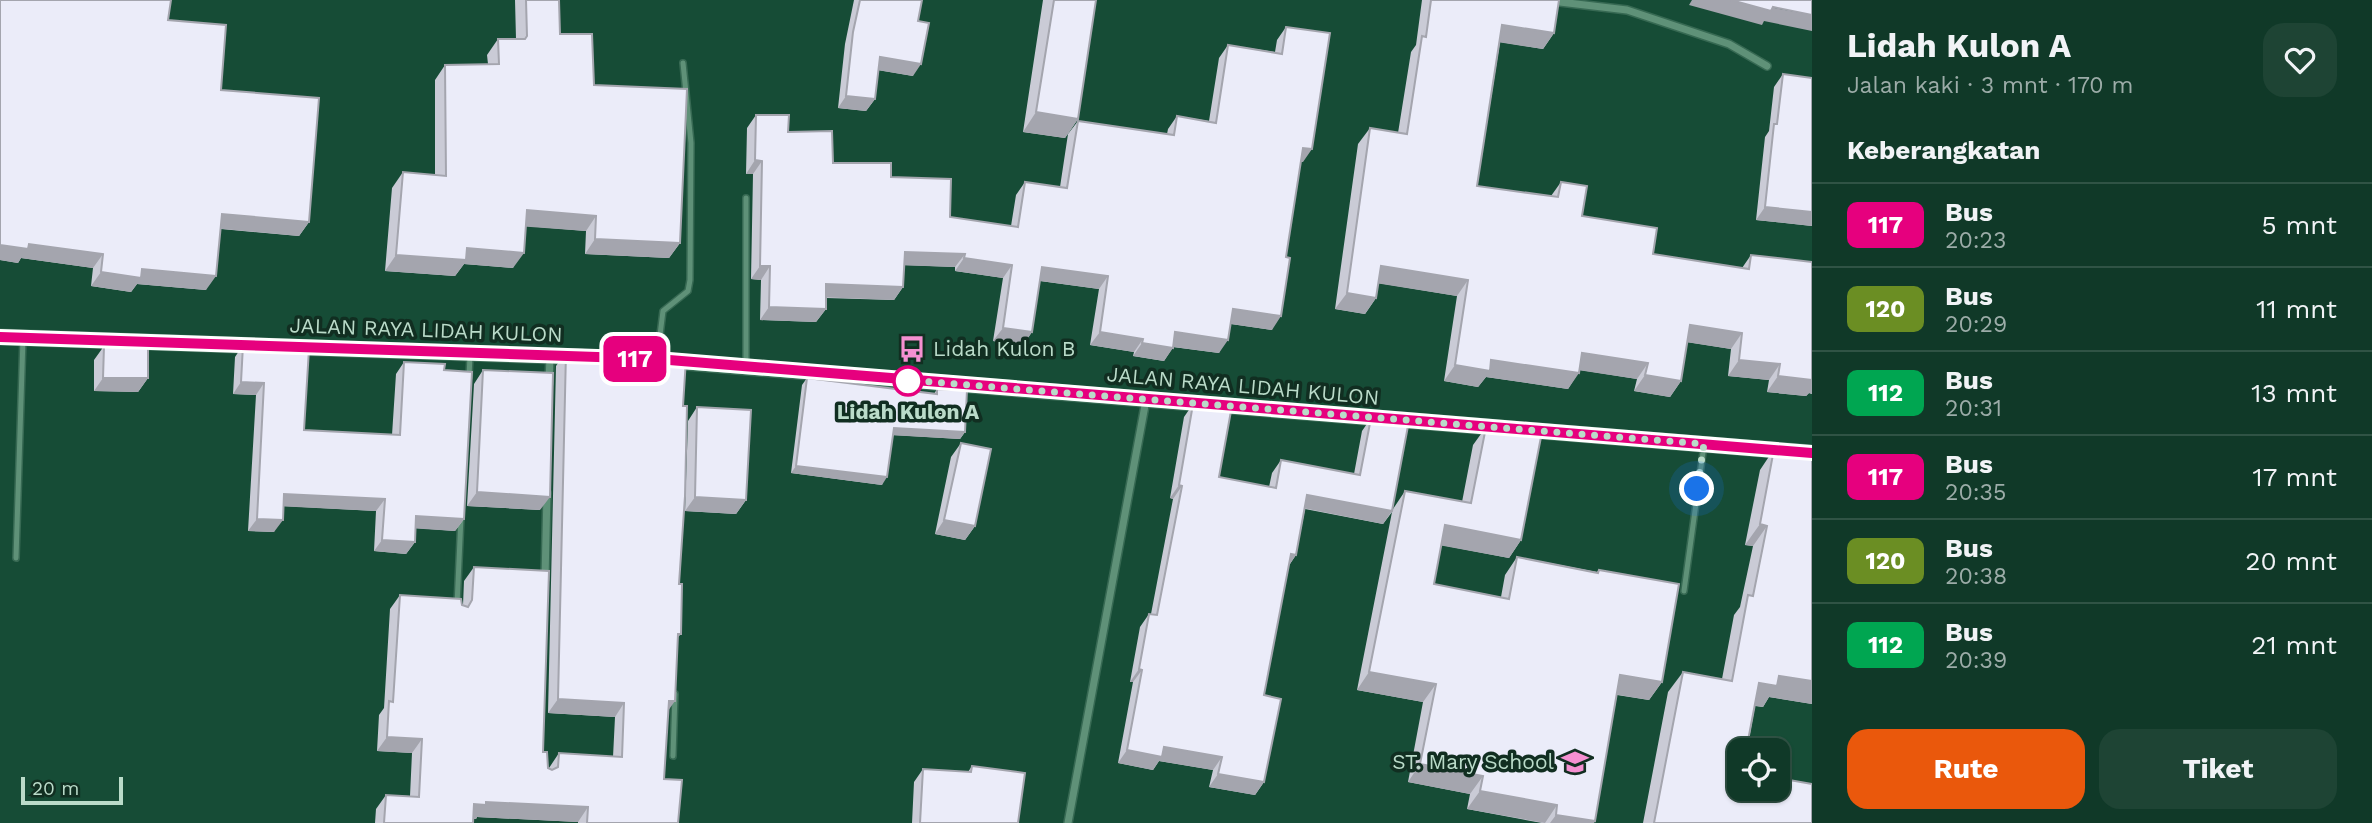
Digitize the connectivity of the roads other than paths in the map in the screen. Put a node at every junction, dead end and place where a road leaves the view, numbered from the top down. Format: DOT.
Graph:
graph roads {
  1 [pos="1543,0"];
  2 [pos="683,63"];
  3 [pos="1767,66"];
  4 [pos="746,198"];
  5 [pos="0,337"];
  6 [pos="23,338"];
  7 [pos="470,353"];
  8 [pos="550,355"];
  9 [pos="590,357"];
  10 [pos="650,359"];
  11 [pos="746,368"];
  12 [pos="468,380"];
  13 [pos="549,397"];
  14 [pos="1147,399"];
  15 [pos="1704,444"];
  16 [pos="1812,453"];
  17 [pos="547,480"];
  18 [pos="462,505"];
  19 [pos="16,558"];
  20 [pos="544,590"];
  21 [pos="1684,591"];
  22 [pos="456,616"];
  23 [pos="675,688"];
  24 [pos="673,756"];
  25 [pos="1068,823"];
  1 -- 3 [label="street"];
  2 -- 10 [label="lane"];
  4 -- 11 [label="lane"];
  5 -- 6 [label="main road, JALAN RAYA LIDAH KULON"];
  6 -- 7 [label="main road, JALAN RAYA LIDAH KULON"];
  6 -- 19 [label="lane"];
  7 -- 8 [label="main road, JALAN RAYA LIDAH KULON"];
  7 -- 12 [label="lane"];
  8 -- 9 [label="main road, JALAN RAYA LIDAH KULON"];
  8 -- 13 [label="street"];
  10 -- 11 [label="main road, JALAN RAYA LIDAH KULON"];
  11 -- 14 [label="main road, JALAN RAYA LIDAH KULON"];
  14 -- 15 [label="main road, JALAN RAYA LIDAH KULON"];
  14 -- 25 [label="street"];
  15 -- 16 [label="main road, JALAN RAYA LIDAH KULON"];
  15 -- 21 [label="lane"];
  17 -- 20 [label="street"];
  18 -- 22 [label="lane"];
  23 -- 24 [label="lane"];
}
